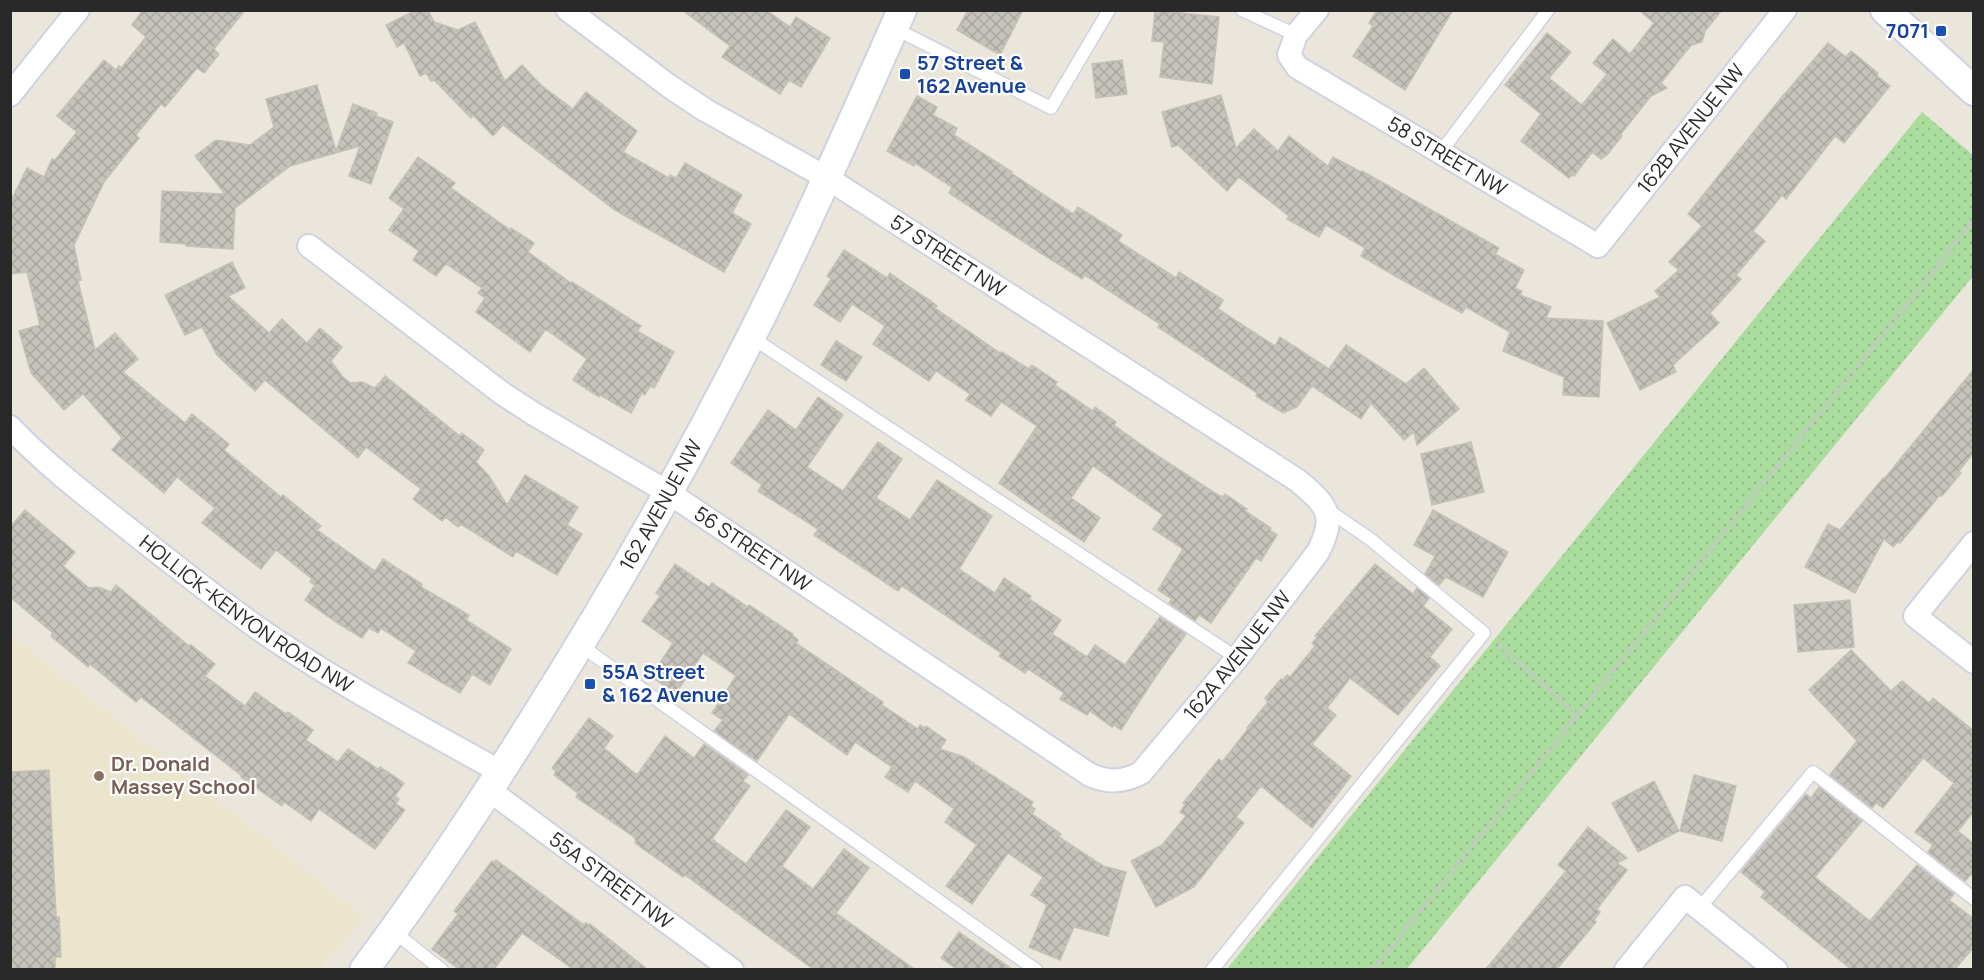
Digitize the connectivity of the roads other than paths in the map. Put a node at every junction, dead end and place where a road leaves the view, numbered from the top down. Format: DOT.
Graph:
graph roads {
  1 [pos="78,10"];
  2 [pos="568,10"];
  3 [pos="1109,10"];
  4 [pos="1242,10"];
  5 [pos="1317,10"];
  6 [pos="1548,10"];
  7 [pos="1785,10"];
  8 [pos="1885,10"];
  9 [pos="898,19"];
  10 [pos="1296,35"];
  11 [pos="1974,91"];
  12 [pos="10,95"];
  13 [pos="1440,153"];
  14 [pos="827,178"];
  15 [pos="309,246"];
  16 [pos="1599,246"];
  17 [pos="751,336"];
  18 [pos="10,427"];
  19 [pos="669,493"];
  20 [pos="1324,508"];
  21 [pos="1974,543"];
  22 [pos="580,645"];
  23 [pos="1237,658"];
  24 [pos="1974,662"];
  25 [pos="495,781"];
  26 [pos="1115,781"];
  27 [pos="1974,899"];
  28 [pos="1692,903"];
  29 [pos="393,931"];
  30 [pos="364,969"];
  31 [pos="442,969"];
  32 [pos="732,969"];
  33 [pos="1036,969"];
  34 [pos="1212,969"];
  35 [pos="1626,969"];
  36 [pos="1776,969"];
  1 -- 12 [label="street"];
  2 -- 14 [label="street, 57 STREET NW"];
  3 -- 9 [label="lane"];
  4 -- 10 [label="lane"];
  5 -- 10 [label="street"];
  6 -- 13 [label="lane"];
  7 -- 16 [label="street, 162B AVENUE NW"];
  8 -- 11 [label="street"];
  9 -- 14 [label="street, 162 AVENUE NW"];
  10 -- 13 [label="street, 58 STREET NW"];
  13 -- 16 [label="street, 58 STREET NW"];
  14 -- 17 [label="street, 162 AVENUE NW"];
  14 -- 20 [label="street, 57 STREET NW"];
  15 -- 19 [label="street, 56 STREET NW"];
  17 -- 19 [label="street, 162 AVENUE NW"];
  17 -- 23 [label="lane"];
  18 -- 25 [label="street, HOLLICK-KENYON ROAD NW"];
  19 -- 22 [label="street, 162 AVENUE NW"];
  19 -- 26 [label="street, 56 STREET NW"];
  20 -- 23 [label="street, 162A AVENUE NW"];
  20 -- 34 [label="lane"];
  21 -- 24 [label="street"];
  22 -- 25 [label="street, 162 AVENUE NW"];
  22 -- 33 [label="lane"];
  23 -- 26 [label="street, 162A AVENUE NW"];
  25 -- 29 [label="street, 162 AVENUE NW"];
  25 -- 32 [label="street, 55A STREET NW"];
  27 -- 28 [label="lane"];
  28 -- 35 [label="street"];
  28 -- 36 [label="street"];
  29 -- 30 [label="street, 162 AVENUE NW"];
  29 -- 31 [label="lane"];
}
